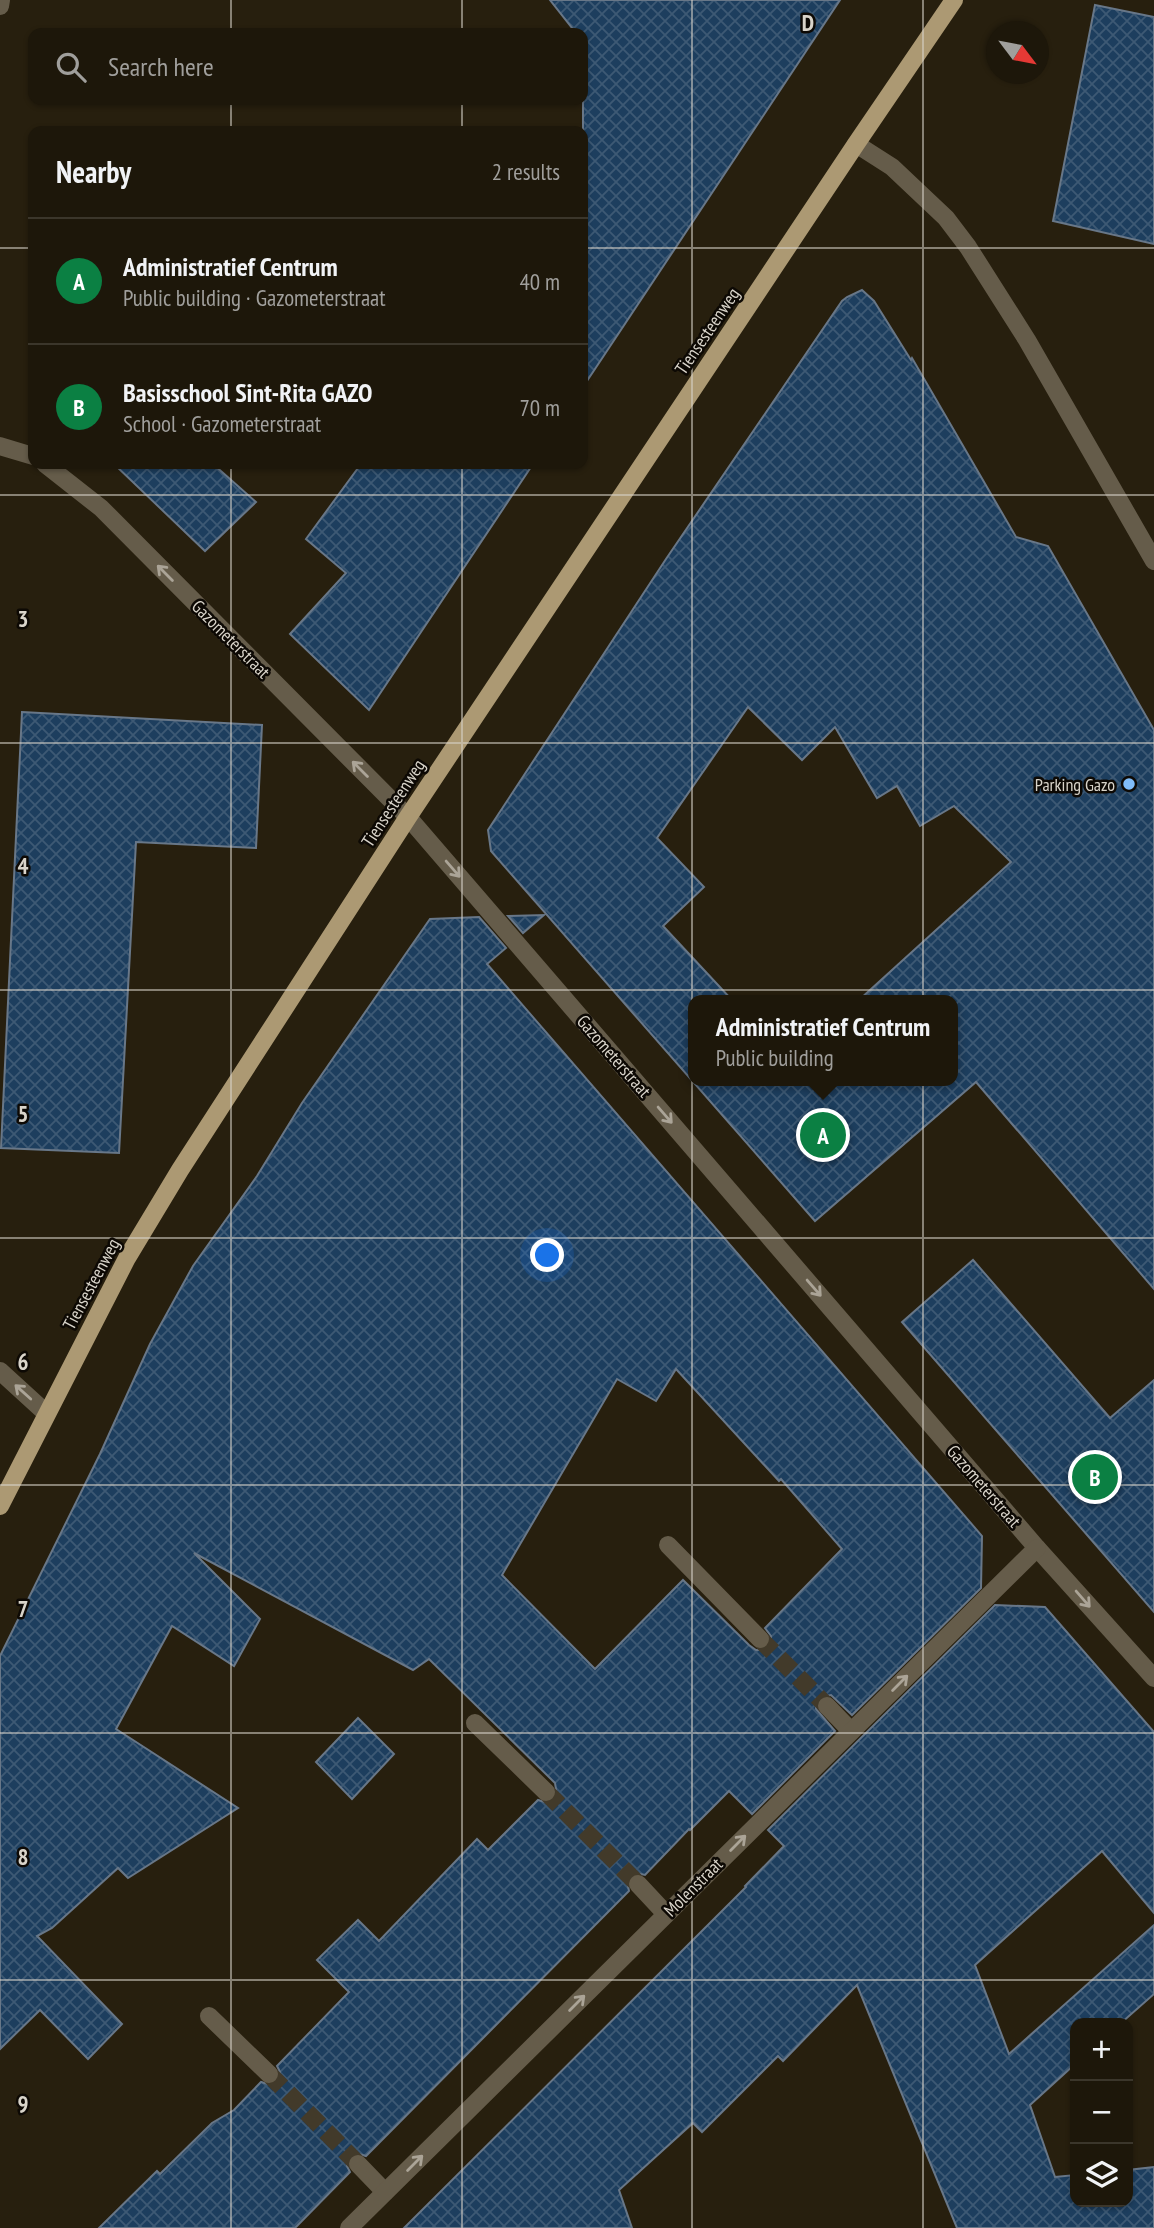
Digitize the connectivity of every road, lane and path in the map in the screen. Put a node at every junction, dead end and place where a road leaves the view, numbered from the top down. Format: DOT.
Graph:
graph roads {
  1 [pos="1,0"];
  2 [pos="954,0"];
  3 [pos="0,6"];
  4 [pos="856,144"];
  5 [pos="0,446"];
  6 [pos="28,454"];
  7 [pos="51,469"];
  8 [pos="1154,561"];
  9 [pos="408,817"];
  10 [pos="0,1371"];
  11 [pos="46,1413"];
  12 [pos="2,1497"];
  13 [pos="668,1545"];
  14 [pos="1037,1548"];
  15 [pos="760,1639"];
  16 [pos="1154,1678"];
  17 [pos="827,1706"];
  18 [pos="475,1723"];
  19 [pos="851,1731"];
  20 [pos="545,1792"];
  21 [pos="638,1884"];
  22 [pos="666,1914"];
  23 [pos="209,2016"];
  24 [pos="269,2074"];
  25 [pos="358,2164"];
  26 [pos="385,2192"];
  27 [pos="349,2228"];
  1 -- 3 [label="street"];
  2 -- 4 [label="main road, Tiensesteenweg"];
  4 -- 8 [label="street"];
  4 -- 9 [label="main road, Tiensesteenweg"];
  5 -- 6 [label="street"];
  9 -- 7 [label="street, Gazometerstraat, one-way"];
  9 -- 11 [label="main road, Tiensesteenweg"];
  9 -- 14 [label="street, Gazometerstraat, one-way"];
  11 -- 10 [label="street, one-way"];
  11 -- 12 [label="main road, Tiensesteenweg"];
  13 -- 15 [label="street"];
  14 -- 16 [label="street, Gazometerstraat, one-way"];
  19 -- 14 [label="street, Molenstraat, one-way"];
  17 -- 19 [label="street"];
  18 -- 20 [label="street"];
  22 -- 19 [label="street, Molenstraat, one-way"];
  21 -- 22 [label="street"];
  26 -- 22 [label="street, Molenstraat, one-way"];
  23 -- 24 [label="street"];
  25 -- 26 [label="street"];
  26 -- 27 [label="street, Molenstraat"];
}
